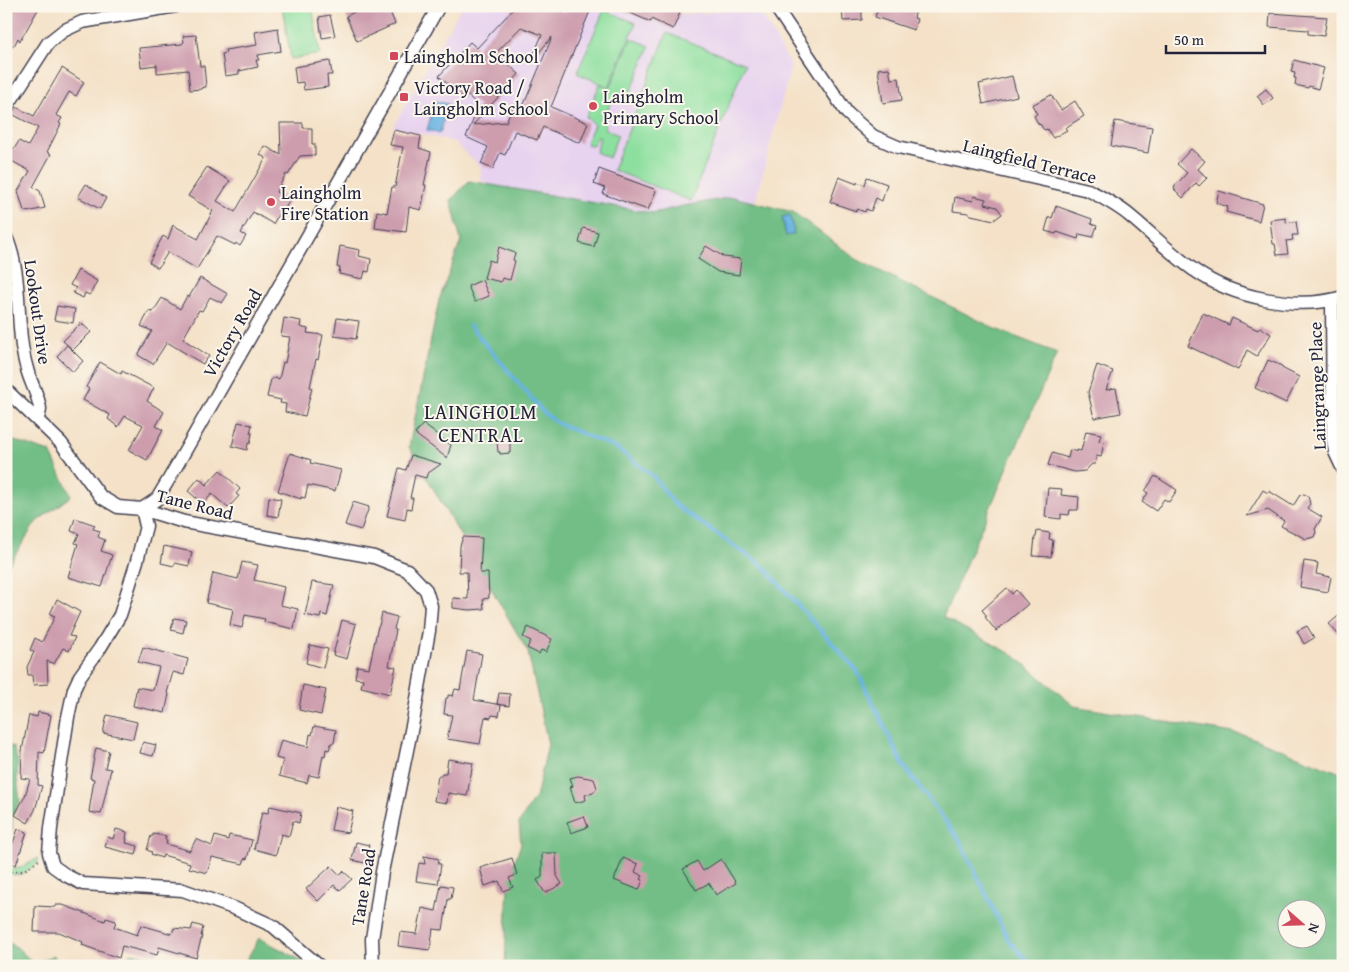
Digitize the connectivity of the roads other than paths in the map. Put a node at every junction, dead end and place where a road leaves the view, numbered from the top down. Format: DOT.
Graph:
graph roads {
  1 [pos="176,6"];
  2 [pos="440,6"];
  3 [pos="775,6"];
  4 [pos="6,108"];
  5 [pos="6,237"];
  6 [pos="1337,299"];
  7 [pos="6,390"];
  8 [pos="38,420"];
  9 [pos="1343,469"];
  10 [pos="142,508"];
  11 [pos="319,966"];
  12 [pos="373,966"];
  1 -- 4 [label="street"];
  2 -- 10 [label="street, Victory Road"];
  3 -- 6 [label="street, Laingfield Terrace"];
  5 -- 8 [label="street, Lookout Drive"];
  6 -- 9 [label="street, Laingrange Place"];
  7 -- 8 [label="street"];
  8 -- 10 [label="street"];
  10 -- 11 [label="street, Tane Road"];
  10 -- 12 [label="street, Tane Road"];
}
